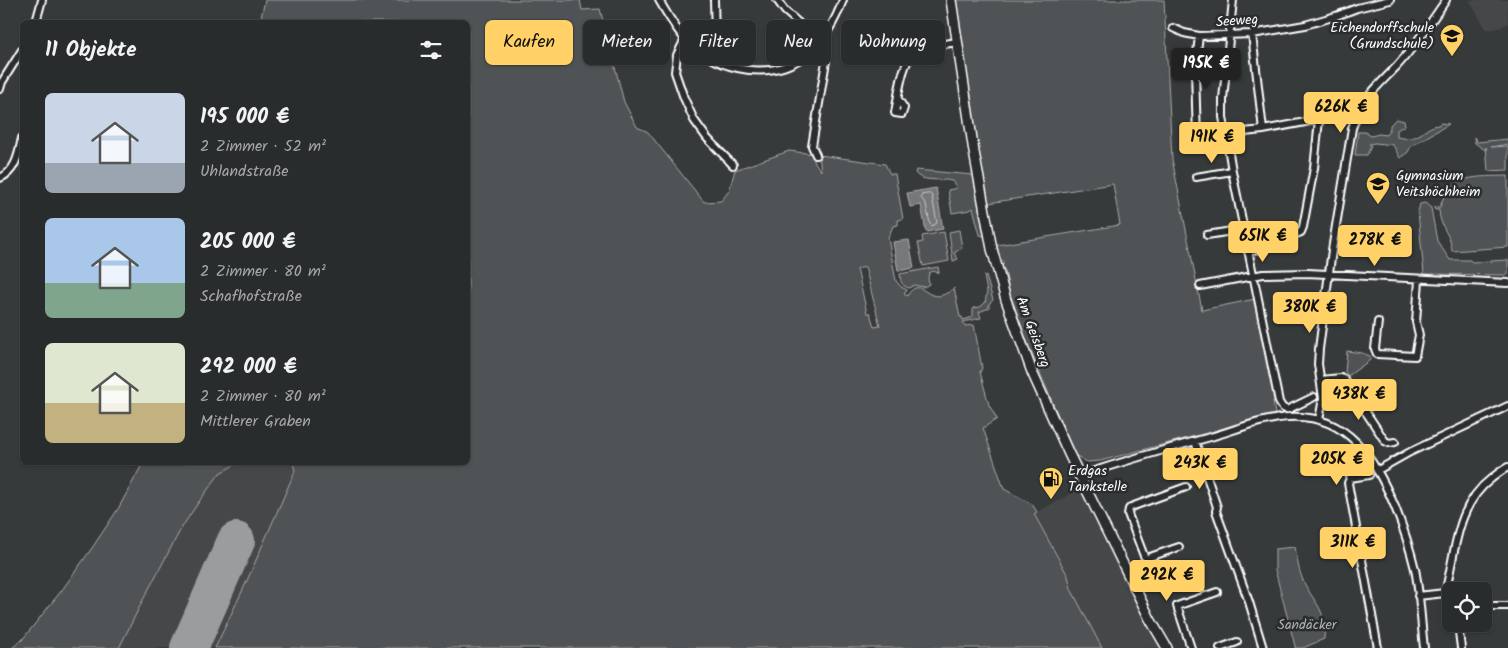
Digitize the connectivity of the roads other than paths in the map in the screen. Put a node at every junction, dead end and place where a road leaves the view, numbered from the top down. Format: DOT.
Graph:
graph roads {
  1 [pos="42,0"];
  2 [pos="659,0"];
  3 [pos="714,0"];
  4 [pos="777,0"];
  5 [pos="843,0"];
  6 [pos="951,0"];
  7 [pos="1233,0"];
  8 [pos="1390,0"];
  9 [pos="1446,0"];
  10 [pos="37,20"];
  11 [pos="715,20"];
  12 [pos="795,20"];
  13 [pos="831,24"];
  14 [pos="1173,28"];
  15 [pos="680,32"];
  16 [pos="1252,34"];
  17 [pos="1230,35"];
  18 [pos="1199,36"];
  19 [pos="958,42"];
  20 [pos="945,45"];
  21 [pos="680,49"];
  22 [pos="20,53"];
  23 [pos="728,65"];
  24 [pos="784,65"];
  25 [pos="825,65"];
  26 [pos="906,65"];
  27 [pos="0,89"];
  28 [pos="898,99"];
  29 [pos="1358,112"];
  30 [pos="1319,120"];
  31 [pos="1263,130"];
  32 [pos="1225,134"];
  33 [pos="20,144"];
  34 [pos="816,155"];
  35 [pos="733,165"];
  36 [pos="1232,171"];
  37 [pos="1196,177"];
  38 [pos="0,178"];
  39 [pos="1244,229"];
  40 [pos="1207,234"];
  41 [pos="1248,252"];
  42 [pos="1329,274"];
  43 [pos="1254,276"];
  44 [pos="1419,280"];
  45 [pos="1508,283"];
  46 [pos="1200,286"];
  47 [pos="1378,322"];
  48 [pos="1321,380"];
  49 [pos="1314,397"];
  50 [pos="1508,406"];
  51 [pos="1319,420"];
  52 [pos="1195,441"];
  53 [pos="1395,442"];
  54 [pos="1508,468"];
  55 [pos="1378,470"];
  56 [pos="1369,475"];
  57 [pos="1079,476"];
  58 [pos="1186,487"];
  59 [pos="1179,548"];
  60 [pos="1450,582"];
  61 [pos="1217,592"];
  62 [pos="1442,594"];
  63 [pos="1418,596"];
  64 [pos="1492,606"];
  65 [pos="1508,606"];
  66 [pos="1459,632"];
  67 [pos="1237,642"];
  68 [pos="1422,647"];
  69 [pos="1167,648"];
  70 [pos="1191,648"];
  71 [pos="1220,648"];
  72 [pos="1263,648"];
  73 [pos="1378,648"];
  74 [pos="1461,648"];
  1 -- 10 [label="street"];
  2 -- 15 [label="street"];
  3 -- 11 [label="street"];
  4 -- 12 [label="street"];
  5 -- 13 [label="street"];
  6 -- 19 [label="street, Am Geisberg"];
  7 -- 17 [label="street"];
  8 -- 16 [label="street, Seeweg"];
  9 -- 29 [label="street"];
  14 -- 18 [label="street, Seeweg"];
  16 -- 17 [label="street, Seeweg"];
  16 -- 31 [label="street"];
  17 -- 18 [label="street, Seeweg"];
  17 -- 32 [label="street"];
  18 -- 32 [label="street"];
  19 -- 20 [label="street"];
  19 -- 57 [label="street, Am Geisberg"];
  21 -- 35 [label="street"];
  22 -- 27 [label="street"];
  23 -- 24 [label="street"];
  25 -- 34 [label="street"];
  26 -- 28 [label="street"];
  29 -- 30 [label="street"];
  29 -- 42 [label="street"];
  30 -- 31 [label="street"];
  30 -- 41 [label="street"];
  31 -- 32 [label="street"];
  32 -- 36 [label="street"];
  33 -- 38 [label="street"];
  36 -- 37 [label="street"];
  36 -- 39 [label="street"];
  39 -- 40 [label="street"];
  39 -- 41 [label="street"];
  41 -- 43 [label="street"];
  42 -- 43 [label="street"];
  42 -- 44 [label="street"];
  42 -- 48 [label="street"];
  43 -- 46 [label="street"];
  43 -- 49 [label="street"];
  44 -- 45 [label="street"];
  44 -- 47 [label="street"];
  48 -- 51 [label="street"];
  48 -- 53 [label="street"];
  50 -- 55 [label="street"];
  51 -- 52 [label="street"];
  51 -- 55 [label="street"];
  52 -- 57 [label="street"];
  52 -- 72 [label="street"];
  54 -- 60 [label="street"];
  55 -- 63 [label="street"];
  56 -- 73 [label="street"];
  57 -- 69 [label="street, Am Geisberg"];
  58 -- 59 [label="street"];
  61 -- 70 [label="street"];
  62 -- 63 [label="street"];
  63 -- 68 [label="street"];
  64 -- 65 [label="street"];
  66 -- 74 [label="street"];
  67 -- 71 [label="street"];
}
